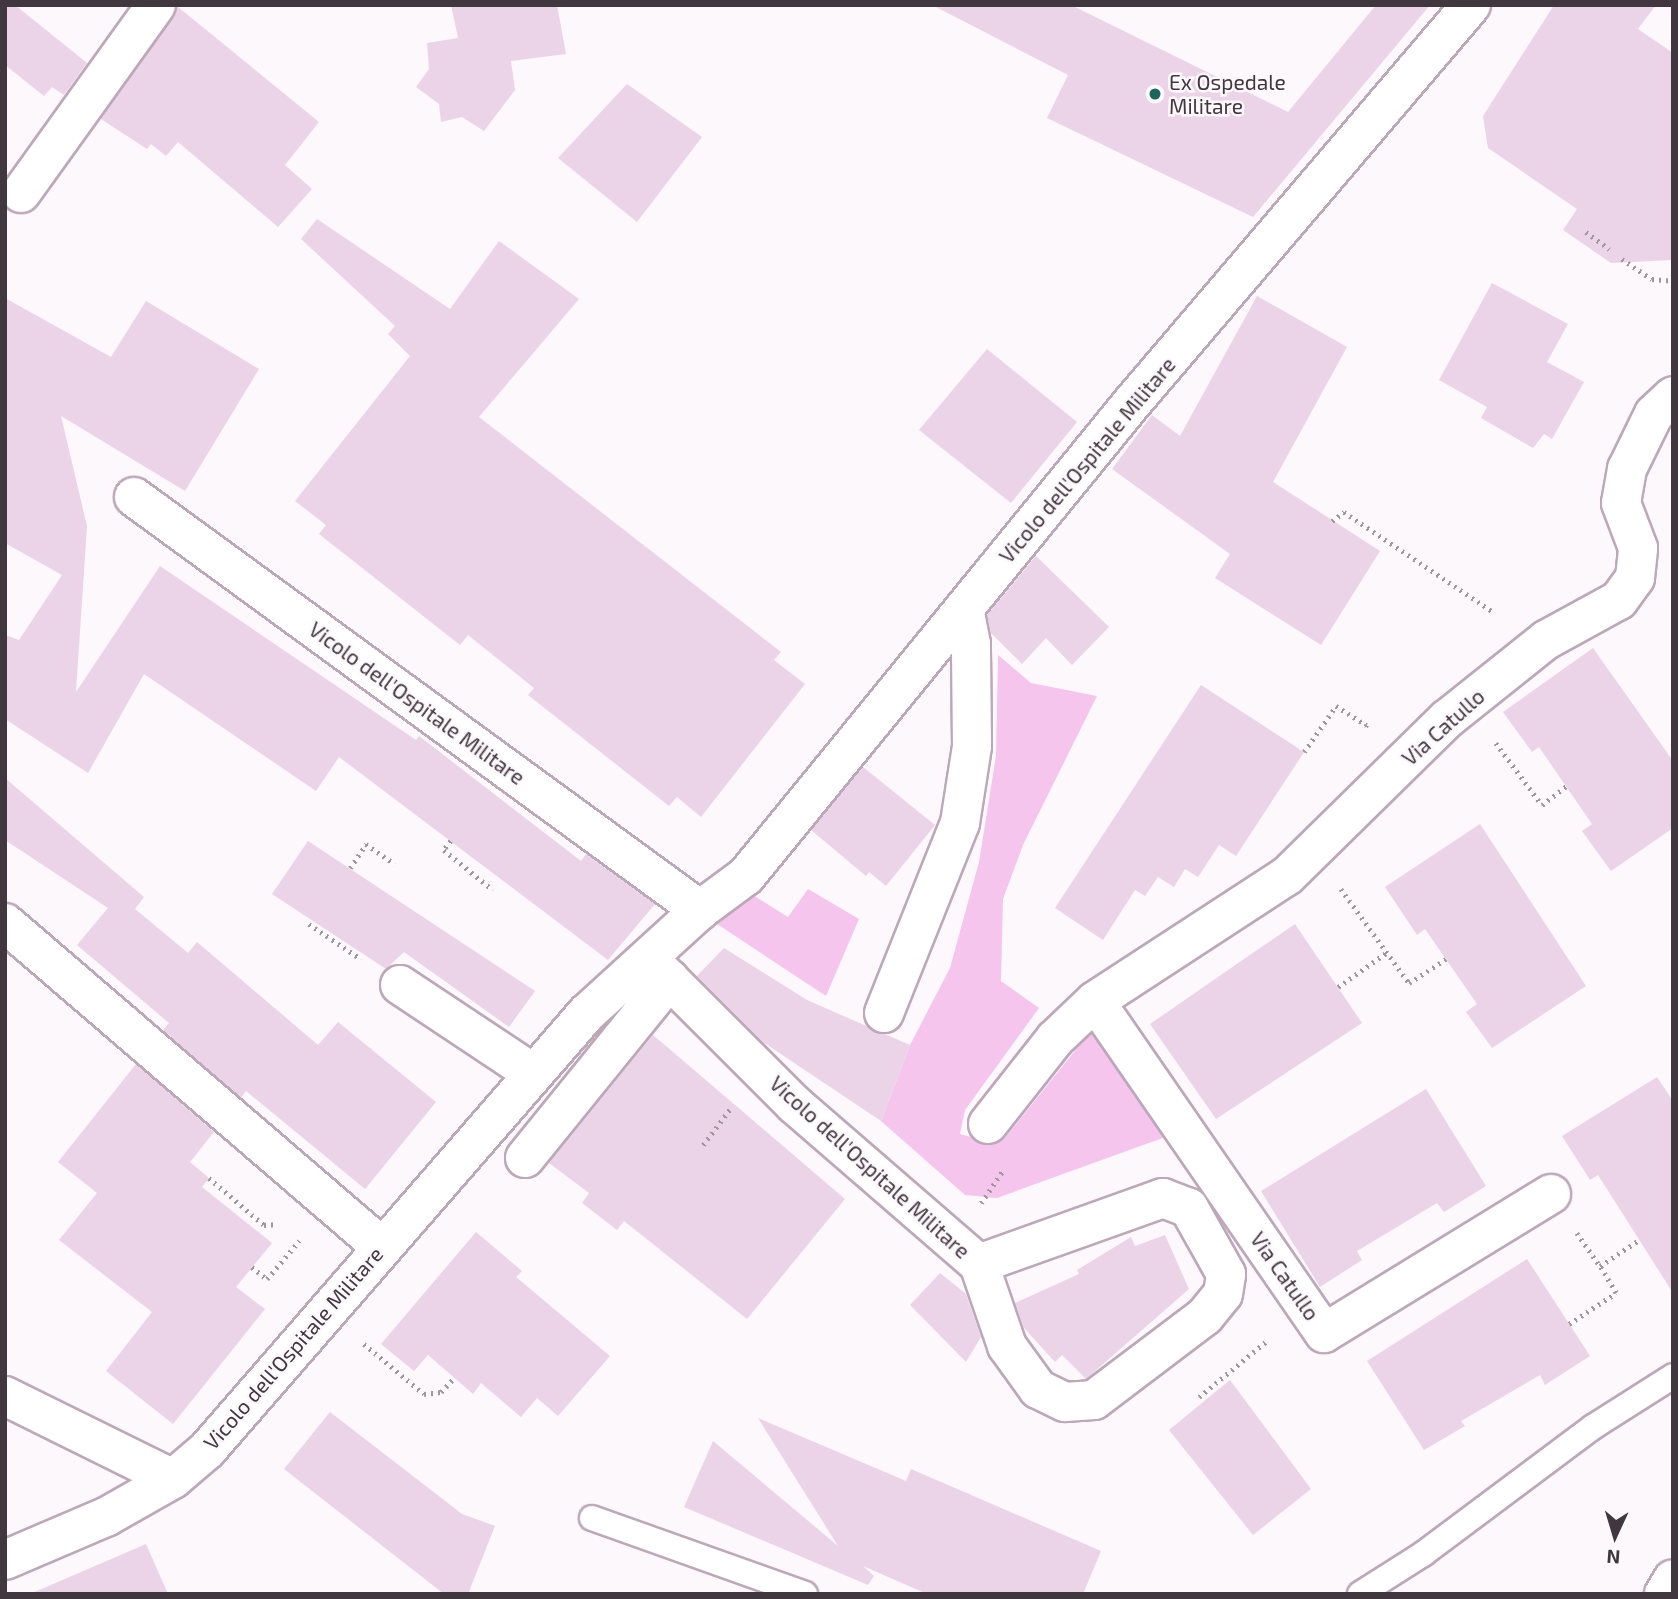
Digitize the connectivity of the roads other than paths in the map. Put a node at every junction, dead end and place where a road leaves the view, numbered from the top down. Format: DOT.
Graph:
graph roads {
  1 [pos="156,5"];
  2 [pos="1471,5"];
  3 [pos="22,194"];
  4 [pos="1673,396"];
  5 [pos="134,497"];
  6 [pos="964,609"];
  7 [pos="700,910"];
  8 [pos="5,923"];
  9 [pos="660,969"];
  10 [pos="400,985"];
  11 [pos="1095,1001"];
  12 [pos="884,1013"];
  13 [pos="531,1072"];
  14 [pos="988,1125"];
  15 [pos="525,1158"];
  16 [pos="1551,1194"];
  17 [pos="380,1246"];
  18 [pos="979,1264"];
  19 [pos="1673,1376"];
  20 [pos="5,1396"];
  21 [pos="173,1479"];
  22 [pos="592,1518"];
  23 [pos="5,1560"];
  24 [pos="1673,1579"];
  25 [pos="805,1594"];
  26 [pos="1360,1594"];
  27 [pos="1664,1594"];
  1 -- 3 [label="street"];
  2 -- 6 [label="street, Vicolo dell'Ospitale Militare"];
  4 -- 11 [label="street, Via Catullo"];
  5 -- 7 [label="street, Vicolo dell'Ospitale Militare"];
  6 -- 7 [label="street, Vicolo dell'Ospitale Militare"];
  6 -- 12 [label="street"];
  7 -- 9 [label="street, Vicolo dell'Ospitale Militare"];
  8 -- 17 [label="street"];
  9 -- 13 [label="street, Vicolo dell'Ospitale Militare"];
  9 -- 15 [label="street"];
  9 -- 18 [label="street, Vicolo dell'Ospitale Militare"];
  10 -- 13 [label="street"];
  11 -- 14 [label="street, Via Catullo"];
  11 -- 16 [label="street, Via Catullo"];
  13 -- 17 [label="street, Vicolo dell'Ospitale Militare"];
  17 -- 21 [label="street, Vicolo dell'Ospitale Militare"];
  18 -- 18 [label="street, Vicolo dell'Ospitale Militare"];
  19 -- 26 [label="lane"];
  20 -- 21 [label="street"];
  21 -- 23 [label="street, Vicolo dell'Ospitale Militare"];
  22 -- 25 [label="lane"];
  24 -- 27 [label="street"];
}
